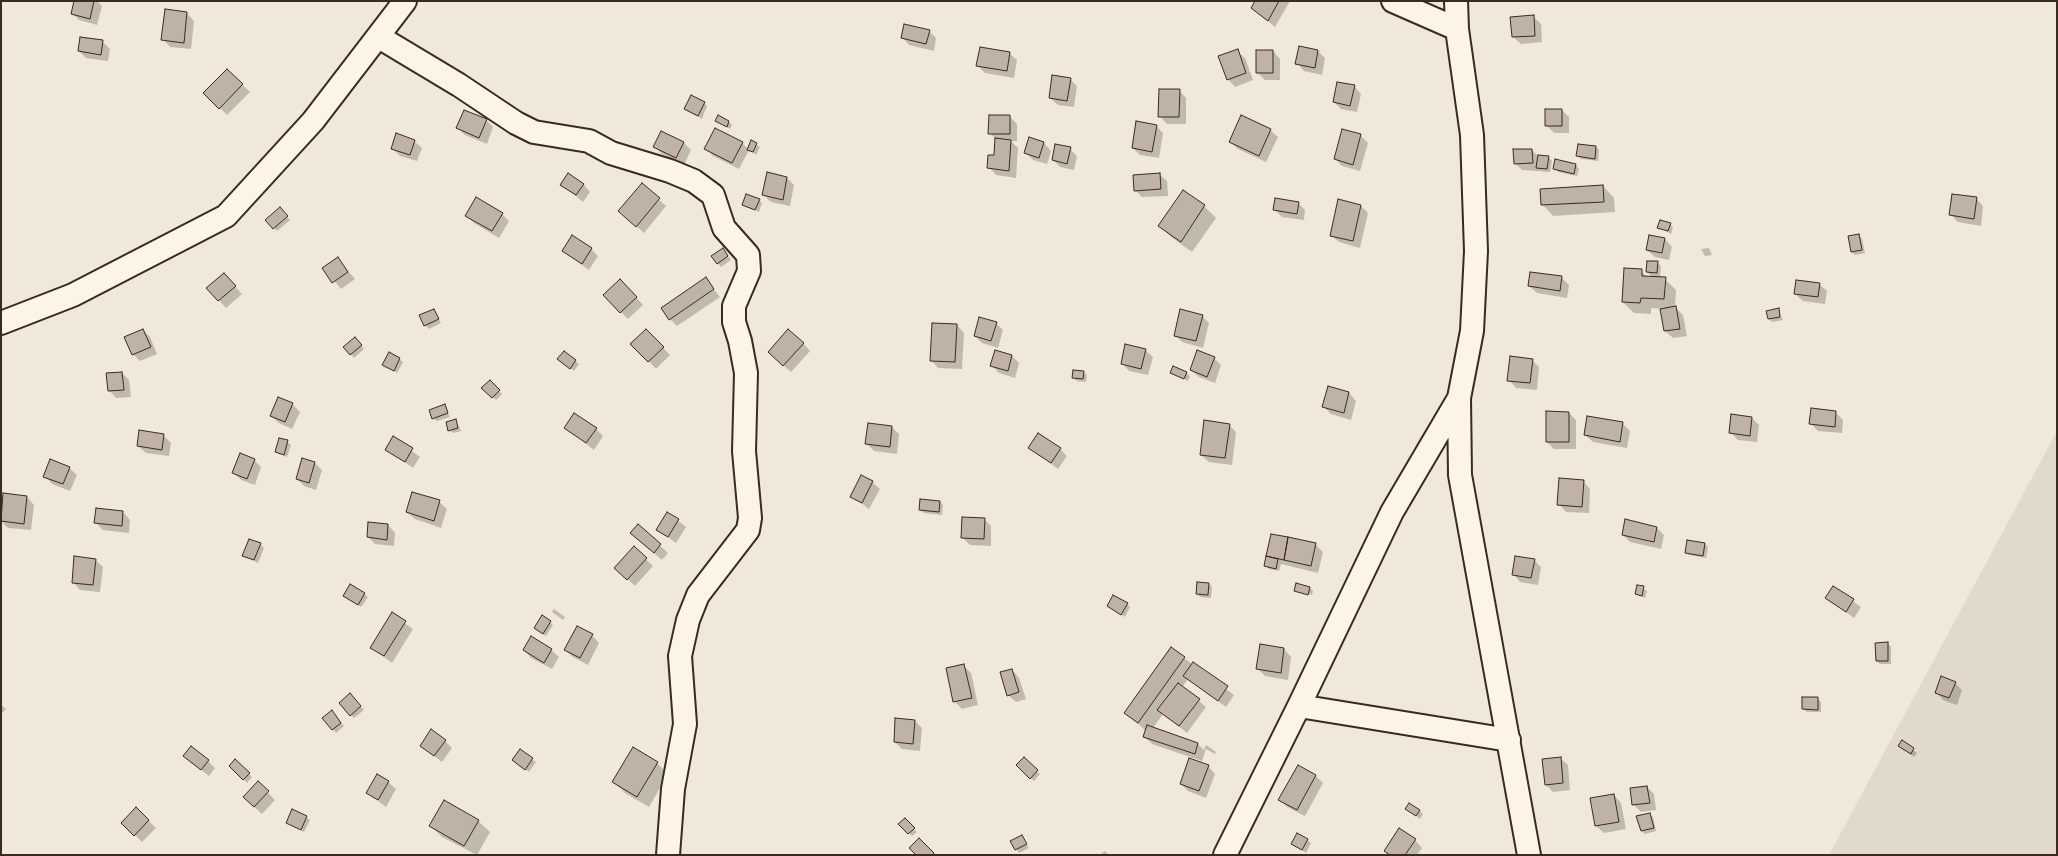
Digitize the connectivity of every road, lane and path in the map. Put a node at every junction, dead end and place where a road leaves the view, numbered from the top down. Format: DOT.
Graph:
graph roads {
  1 [pos="405,1"];
  2 [pos="1393,1"];
  3 [pos="1456,1"];
  4 [pos="1457,29"];
  5 [pos="379,37"];
  6 [pos="1,323"];
  7 [pos="1459,398"];
  8 [pos="1299,706"];
  9 [pos="1509,740"];
  10 [pos="668,855"];
  11 [pos="1225,855"];
  12 [pos="1529,855"];
  1 -- 5 [label="street"];
  2 -- 4 [label="street"];
  3 -- 4 [label="street"];
  4 -- 7 [label="street"];
  5 -- 6 [label="street"];
  5 -- 10 [label="street"];
  7 -- 8 [label="street"];
  7 -- 9 [label="street"];
  8 -- 9 [label="street"];
  8 -- 11 [label="street"];
  9 -- 12 [label="street"];
}
